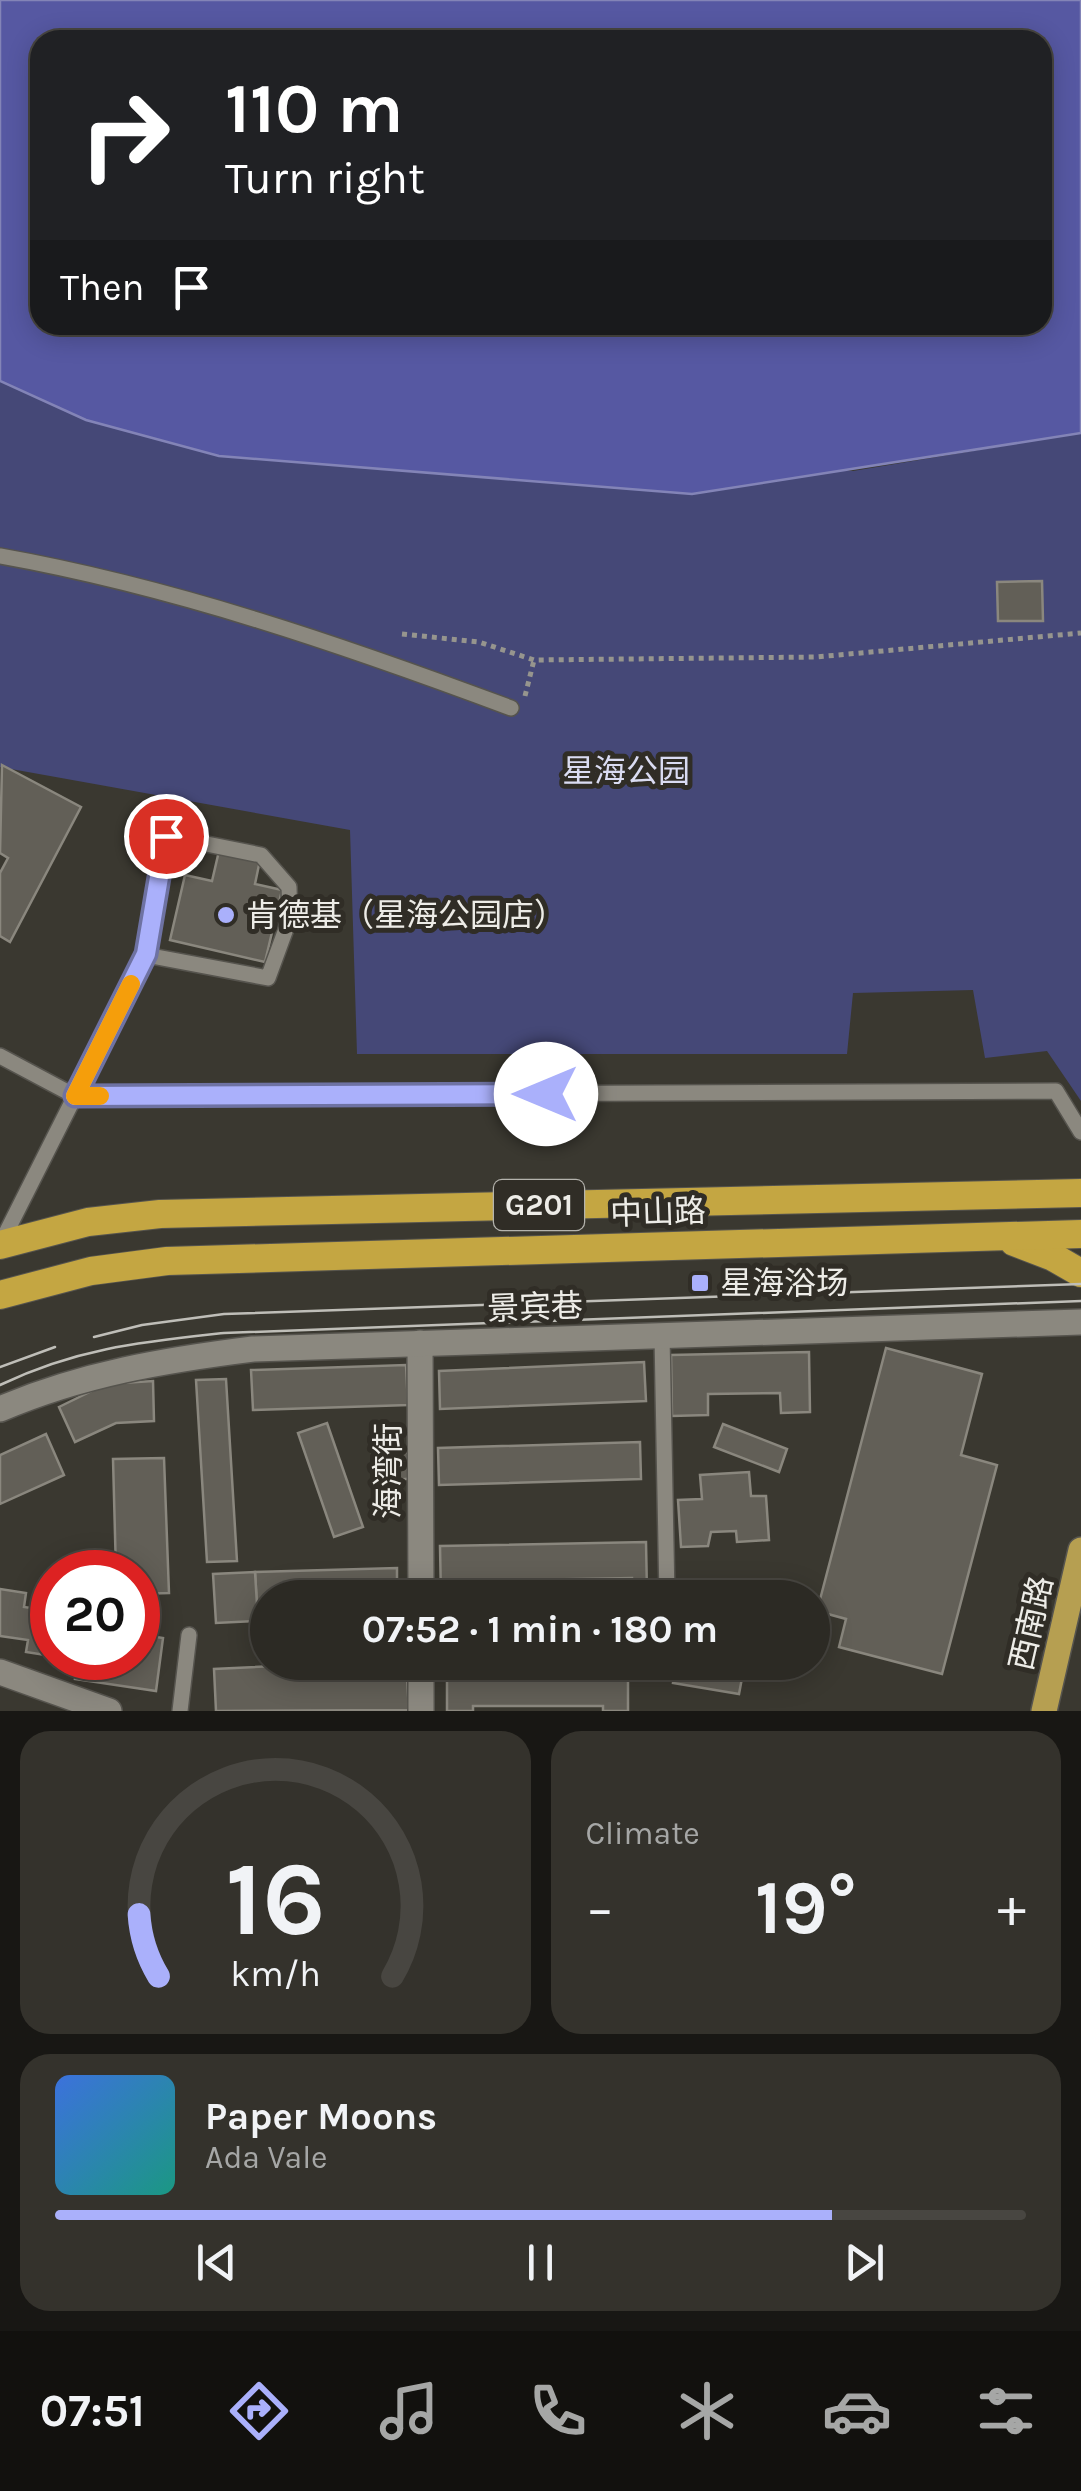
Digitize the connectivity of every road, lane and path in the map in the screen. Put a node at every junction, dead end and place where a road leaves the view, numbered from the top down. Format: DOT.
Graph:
graph roads {
  1 [pos="0,556"];
  2 [pos="1081,633"];
  3 [pos="402,634"];
  4 [pos="534,660"];
  5 [pos="510,708"];
  6 [pos="146,954"];
  7 [pos="0,1056"];
  8 [pos="75,1096"];
  9 [pos="1081,1132"];
  10 [pos="1081,1194"];
  11 [pos="1081,1234"];
  12 [pos="993,1237"];
  13 [pos="0,1245"];
  14 [pos="1081,1273"];
  15 [pos="0,1295"];
  16 [pos="1081,1322"];
  17 [pos="662,1336"];
  18 [pos="420,1343"];
  19 [pos="0,1410"];
  20 [pos="1081,1550"];
  21 [pos="420,1580"];
  22 [pos="667,1580"];
  23 [pos="188,1635"];
  24 [pos="0,1672"];
  25 [pos="421,1680"];
  26 [pos="106,1710"];
  27 [pos="180,1711"];
  28 [pos="421,1711"];
  29 [pos="1044,1711"];
  1 -- 5 [label="lane"];
  2 -- 4 [label="path"];
  3 -- 4 [label="path"];
  4 -- 5 [label="path"];
  6 -- 6 [label="lane"];
  6 -- 8 [label="lane"];
  7 -- 8 [label="lane"];
  8 -- 9 [label="lane"];
  8 -- 13 [label="lane"];
  10 -- 13 [label="highway, 中山路 / G201"];
  11 -- 12 [label="highway, 中山路 / G201"];
  12 -- 14 [label="highway"];
  12 -- 15 [label="highway, 中山路 / G201"];
  16 -- 17 [label="street, 景宾巷"];
  17 -- 18 [label="street, 景宾巷"];
  17 -- 22 [label="lane"];
  18 -- 19 [label="street, 景宾巷"];
  18 -- 21 [label="street, 海湾街"];
  20 -- 29 [label="main road, 西南路"];
  23 -- 27 [label="lane"];
  24 -- 26 [label="street"];
  25 -- 28 [label="street"];
}
